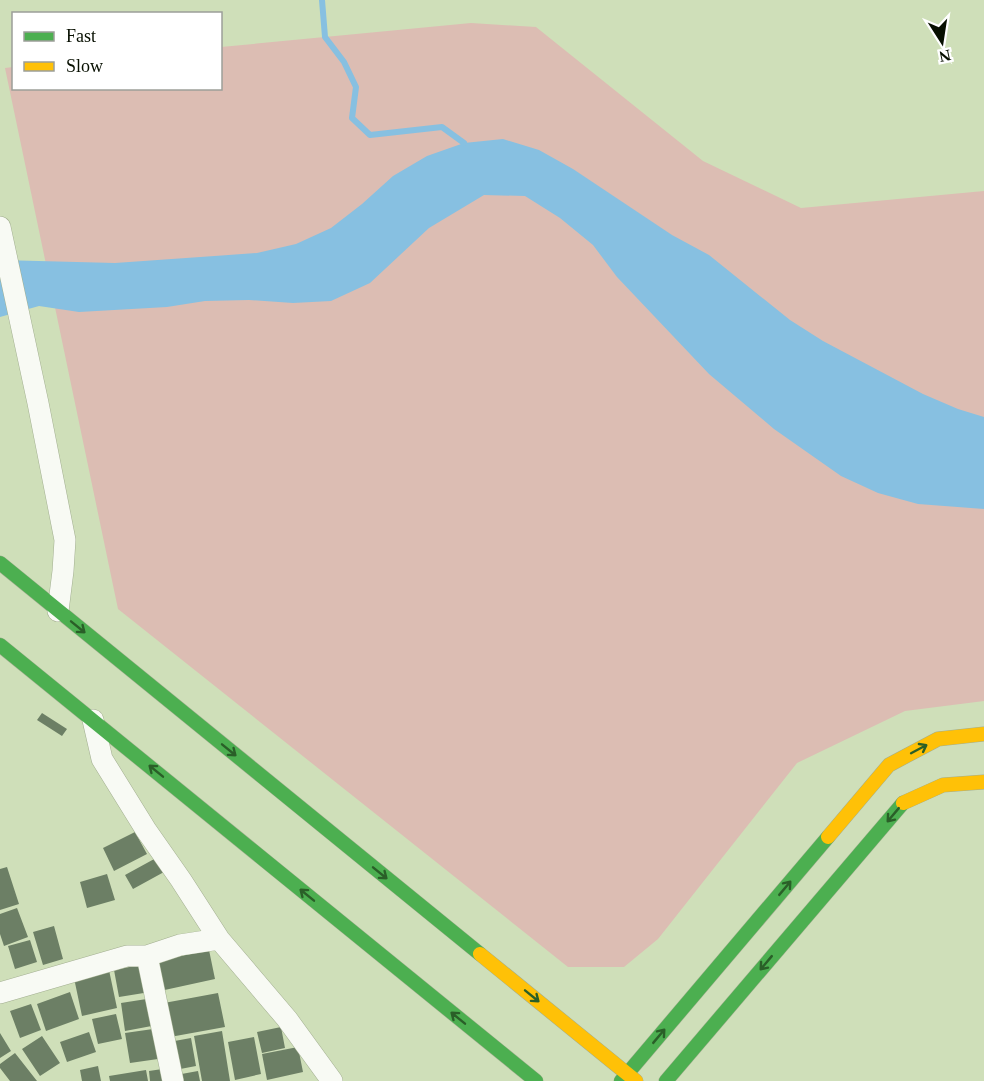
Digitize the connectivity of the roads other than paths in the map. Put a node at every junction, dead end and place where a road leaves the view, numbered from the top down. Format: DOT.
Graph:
graph roads {
  1 [pos="0,227"];
  2 [pos="0,563"];
  3 [pos="58,611"];
  4 [pos="0,645"];
  5 [pos="93,720"];
  6 [pos="984,734"];
  7 [pos="984,782"];
  8 [pos="219,939"];
  9 [pos="147,956"];
  10 [pos="0,993"];
  11 [pos="628,1079"];
  12 [pos="173,1081"];
  13 [pos="332,1081"];
  14 [pos="536,1081"];
  15 [pos="666,1081"];
  1 -- 3 [label="street"];
  2 -- 3 [label="street"];
  3 -- 11 [label="street, one-way"];
  4 -- 5 [label="street"];
  5 -- 8 [label="street"];
  14 -- 5 [label="street, one-way"];
  11 -- 6 [label="street, one-way"];
  7 -- 15 [label="street, one-way"];
  8 -- 9 [label="street"];
  8 -- 13 [label="street"];
  9 -- 10 [label="street"];
  9 -- 12 [label="street"];
}
